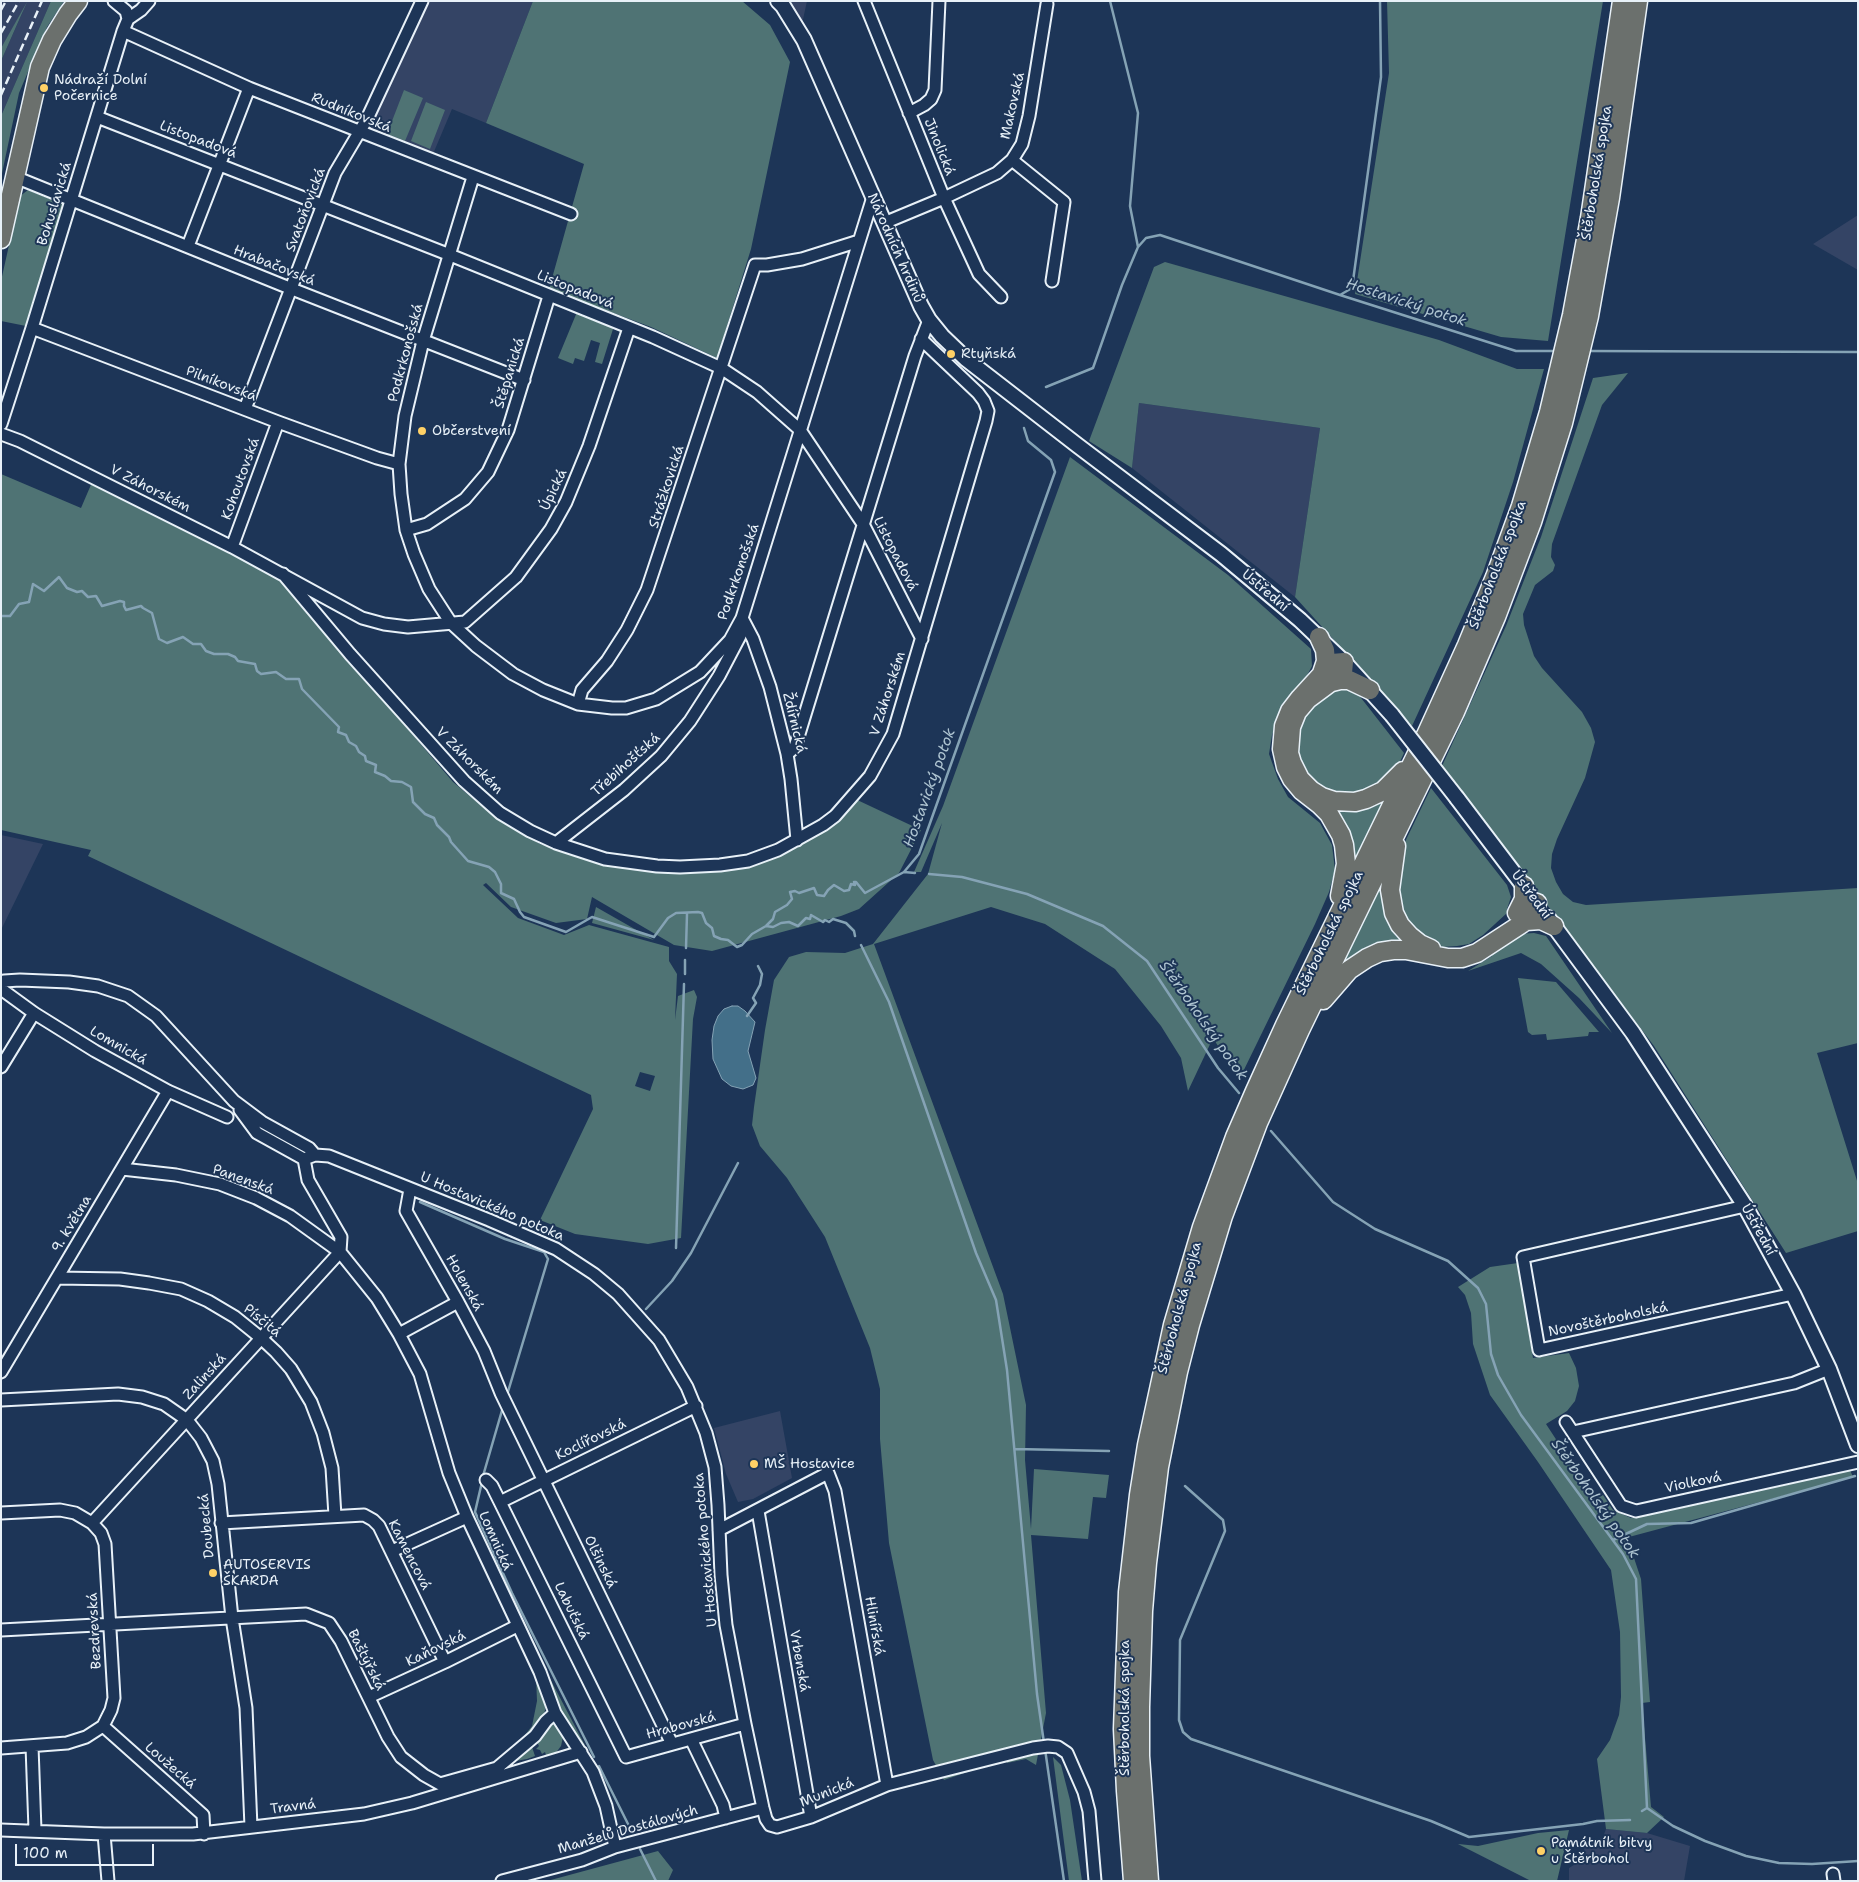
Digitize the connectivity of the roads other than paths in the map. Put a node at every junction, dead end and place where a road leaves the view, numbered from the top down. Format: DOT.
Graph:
graph roads {
  1 [pos="78,1"];
  2 [pos="114,1"];
  3 [pos="148,1"];
  4 [pos="422,1"];
  5 [pos="778,1"];
  6 [pos="864,1"];
  7 [pos="939,1"];
  8 [pos="1622,1"];
  9 [pos="1638,1"];
  10 [pos="1047,4"];
  11 [pos="128,19"];
  12 [pos="124,32"];
  13 [pos="249,88"];
  14 [pos="909,114"];
  15 [pos="97,117"];
  16 [pos="360,132"];
  17 [pos="1012,160"];
  18 [pos="219,164"];
  19 [pos="15,177"];
  20 [pos="473,177"];
  21 [pos="873,197"];
  22 [pos="944,198"];
  23 [pos="72,199"];
  24 [pos="323,205"];
  25 [pos="571,214"];
  26 [pos="884,223"];
  27 [pos="1,239"];
  28 [pos="858,241"];
  29 [pos="188,246"];
  30 [pos="450,255"];
  31 [pos="1052,281"];
  32 [pos="292,289"];
  33 [pos="549,296"];
  34 [pos="1001,296"];
  35 [pos="929,320"];
  36 [pos="32,328"];
  37 [pos="628,328"];
  38 [pos="921,339"];
  39 [pos="1576,340"];
  40 [pos="423,342"];
  41 [pos="1569,366"];
  42 [pos="721,368"];
  43 [pos="524,380"];
  44 [pos="245,409"];
  45 [pos="278,422"];
  46 [pos="1,424"];
  47 [pos="800,430"];
  48 [pos="1,434"];
  49 [pos="1077,446"];
  50 [pos="400,464"];
  51 [pos="864,524"];
  52 [pos="406,530"];
  53 [pos="232,547"];
  54 [pos="283,574"];
  55 [pos="742,618"];
  56 [pos="451,623"];
  57 [pos="1320,637"];
  58 [pos="922,639"];
  59 [pos="1344,662"];
  60 [pos="1327,678"];
  61 [pos="1370,690"];
  62 [pos="578,704"];
  63 [pos="1426,735"];
  64 [pos="787,754"];
  65 [pos="1405,814"];
  66 [pos="797,840"];
  67 [pos="556,843"];
  68 [pos="1524,886"];
  69 [pos="1537,903"];
  70 [pos="1523,916"];
  71 [pos="1554,926"];
  72 [pos="1329,934"];
  73 [pos="1,983"];
  74 [pos="1,989"];
  75 [pos="34,1013"];
  76 [pos="1300,1030"];
  77 [pos="1,1068"];
  78 [pos="168,1091"];
  79 [pos="227,1117"];
  80 [pos="310,1157"];
  81 [pos="122,1169"];
  82 [pos="410,1189"];
  83 [pos="1745,1206"];
  84 [pos="340,1252"];
  85 [pos="57,1278"];
  86 [pos="1793,1294"];
  87 [pos="458,1302"];
  88 [pos="399,1334"];
  89 [pos="261,1338"];
  90 [pos="1828,1369"];
  91 [pos="1,1372"];
  92 [pos="501,1393"];
  93 [pos="1,1400"];
  94 [pos="696,1406"];
  95 [pos="187,1420"];
  96 [pos="1858,1445"];
  97 [pos="1858,1462"];
  98 [pos="543,1479"];
  99 [pos="486,1480"];
  100 [pos="500,1502"];
  101 [pos="758,1511"];
  102 [pos="1,1513"];
  103 [pos="336,1516"];
  104 [pos="467,1518"];
  105 [pos="92,1523"];
  106 [pos="221,1523"];
  107 [pos="720,1530"];
  108 [pos="392,1551"];
  109 [pos="232,1618"];
  110 [pos="110,1624"];
  111 [pos="516,1626"];
  112 [pos="1,1630"];
  113 [pos="445,1662"];
  114 [pos="369,1697"];
  115 [pos="556,1713"];
  116 [pos="744,1724"];
  117 [pos="102,1726"];
  118 [pos="692,1739"];
  119 [pos="672,1744"];
  120 [pos="32,1746"];
  121 [pos="1,1748"];
  122 [pos="581,1752"];
  123 [pos="626,1756"];
  124 [pos="887,1785"];
  125 [pos="763,1808"];
  126 [pos="811,1817"];
  127 [pos="726,1818"];
  128 [pos="251,1827"];
  129 [pos="777,1827"];
  130 [pos="1,1830"];
  131 [pos="36,1830"];
  132 [pos="104,1834"];
  133 [pos="204,1834"];
  134 [pos="615,1847"];
  135 [pos="108,1881"];
  136 [pos="502,1881"];
  137 [pos="1094,1881"];
  138 [pos="1133,1881"];
  139 [pos="1149,1881"];
  1 -- 19 [label="main road"];
  2 -- 11 [label="street"];
  3 -- 11 [label="street"];
  4 -- 16 [label="street, Svatoňovická"];
  5 -- 21 [label="street, Národních hrdinů"];
  6 -- 14 [label="street, Jinolická"];
  7 -- 14 [label="street"];
  8 -- 39 [label="main road, Štěrboholská spojka"];
  9 -- 39 [label="main road, Štěrboholská spojka"];
  10 -- 17 [label="street, Makovská"];
  11 -- 12 [label="street, Bohuslavická"];
  12 -- 13 [label="street, Rudníkovská"];
  12 -- 15 [label="street, Bohuslavická"];
  13 -- 16 [label="street, Rudníkovská"];
  13 -- 18 [label="street"];
  14 -- 22 [label="street, Jinolická"];
  15 -- 18 [label="street, Listopadová"];
  15 -- 23 [label="street, Bohuslavická"];
  16 -- 20 [label="street, Rudníkovská"];
  16 -- 24 [label="street, Svatoňovická"];
  17 -- 22 [label="street, Makovská"];
  17 -- 31 [label="street"];
  18 -- 24 [label="street, Listopadová"];
  18 -- 29 [label="street"];
  19 -- 23 [label="street, Hrabačovská"];
  19 -- 27 [label="main road"];
  20 -- 25 [label="street, Rudníkovská"];
  20 -- 30 [label="street, Podkrkonošská"];
  21 -- 26 [label="street, Národních hrdinů"];
  21 -- 28 [label="street, Podkrkonošská"];
  22 -- 26 [label="street, Makovská"];
  22 -- 34 [label="street, Jinolická"];
  23 -- 29 [label="street, Hrabačovská"];
  23 -- 36 [label="street, Bohuslavická"];
  24 -- 30 [label="street, Listopadová"];
  24 -- 32 [label="street, Svatoňovická"];
  26 -- 35 [label="street, Národních hrdinů"];
  28 -- 42 [label="street, Strážkovická"];
  28 -- 47 [label="street, Podkrkonošská"];
  29 -- 32 [label="street, Hrabačovská"];
  30 -- 33 [label="street, Listopadová"];
  30 -- 40 [label="street, Podkrkonošská"];
  32 -- 40 [label="street, Hrabačovská"];
  32 -- 44 [label="street, Svatoňovická"];
  33 -- 37 [label="street, Listopadová"];
  33 -- 43 [label="street, Štěpanická"];
  35 -- 38 [label="street"];
  35 -- 49 [label="street, Národních hrdinů"];
  36 -- 44 [label="street, Pilníkovská"];
  36 -- 46 [label="street, Bohuslavická"];
  37 -- 42 [label="street, Listopadová"];
  37 -- 56 [label="street, Úpická"];
  38 -- 51 [label="street"];
  38 -- 58 [label="street, V Záhorském"];
  39 -- 41 [label="main road, Štěrboholská spojka"];
  40 -- 43 [label="street, Hrabačovská"];
  40 -- 50 [label="street, Podkrkonošská"];
  41 -- 63 [label="main road, Štěrboholská spojka"];
  41 -- 65 [label="main road, Štěrboholská spojka"];
  42 -- 47 [label="street, Listopadová"];
  42 -- 62 [label="street, Strážkovická"];
  43 -- 52 [label="street, Štěpanická"];
  44 -- 45 [label="street, Pilníkovská"];
  45 -- 50 [label="street, Pilníkovská"];
  45 -- 53 [label="street, Kohoutovská"];
  47 -- 51 [label="street, Listopadová"];
  47 -- 55 [label="street, Podkrkonošská"];
  48 -- 53 [label="street, V Záhorském"];
  49 -- 57 [label="street, Ústřední"];
  50 -- 52 [label="street, Podkrkonošská"];
  51 -- 58 [label="street, Listopadová"];
  51 -- 64 [label="street"];
  52 -- 56 [label="street, Podkrkonošská"];
  53 -- 54 [label="street, V Záhorském"];
  54 -- 56 [label="street, V Záhorském"];
  54 -- 67 [label="street, V Záhorském"];
  55 -- 62 [label="street, Podkrkonošská"];
  55 -- 64 [label="street, Ždírnická"];
  55 -- 67 [label="street, Třebihošťská"];
  56 -- 62 [label="street, Podkrkonošská"];
  57 -- 59 [label="street, Ústřední"];
  57 -- 60 [label="main road"];
  58 -- 66 [label="street, V Záhorském"];
  59 -- 60 [label="main road"];
  59 -- 61 [label="street, Ústřední"];
  60 -- 61 [label="main road"];
  60 -- 63 [label="main road"];
  60 -- 72 [label="main road"];
  61 -- 68 [label="street, Ústřední, bridge"];
  63 -- 72 [label="main road, Štěrboholská spojka"];
  64 -- 66 [label="street, Ždírnická"];
  65 -- 70 [label="main road"];
  65 -- 76 [label="main road, Štěrboholská spojka"];
  66 -- 67 [label="street, V Záhorském"];
  68 -- 69 [label="street, Ústřední"];
  68 -- 70 [label="main road"];
  69 -- 70 [label="main road"];
  69 -- 71 [label="street, Ústřední"];
  70 -- 71 [label="main road"];
  70 -- 76 [label="main road"];
  71 -- 83 [label="street, Ústřední"];
  72 -- 138 [label="main road, Štěrboholská spojka"];
  73 -- 80 [label="street"];
  74 -- 75 [label="street, Lomnická"];
  75 -- 77 [label="street"];
  75 -- 78 [label="street, Lomnická"];
  76 -- 139 [label="main road, Štěrboholská spojka"];
  78 -- 79 [label="street, Lomnická"];
  78 -- 81 [label="street, 9. května"];
  80 -- 82 [label="street, U Hostavického potoka"];
  80 -- 84 [label="street, Lomnická"];
  81 -- 84 [label="street, Panenská"];
  81 -- 85 [label="street, 9. května"];
  82 -- 87 [label="street, Holenská"];
  82 -- 94 [label="street, U Hostavického potoka"];
  83 -- 86 [label="street, Ústřední"];
  83 -- 86 [label="street, Novoštěrboholská"];
  84 -- 88 [label="street, Lomnická"];
  84 -- 89 [label="street, Zalinská"];
  85 -- 89 [label="street, Písčitá"];
  85 -- 91 [label="street, 9. května"];
  86 -- 90 [label="street, Ústřední"];
  87 -- 88 [label="street"];
  87 -- 92 [label="street, Holenská"];
  88 -- 104 [label="street, Lomnická"];
  89 -- 95 [label="street, Zalinská"];
  89 -- 103 [label="street, Písčitá"];
  90 -- 96 [label="street, Ústřední"];
  90 -- 97 [label="street, Violková"];
  92 -- 98 [label="street, Olšinská"];
  93 -- 95 [label="street, Doubecká"];
  94 -- 98 [label="street, Koclířovská"];
  94 -- 107 [label="street, U Hostavického potoka"];
  95 -- 105 [label="street, Zalinská"];
  95 -- 106 [label="street, Doubecká"];
  98 -- 100 [label="street, Koclířovská"];
  98 -- 119 [label="street, Olšinská"];
  99 -- 100 [label="street, Labuťská"];
  100 -- 123 [label="street, Labuťská"];
  101 -- 107 [label="street"];
  101 -- 124 [label="street, Hlinířská"];
  101 -- 126 [label="street, Vrbenská"];
  102 -- 105 [label="street"];
  103 -- 106 [label="street, Kamencová"];
  103 -- 108 [label="street, Kamencová"];
  104 -- 108 [label="street"];
  104 -- 111 [label="street, Lomnická"];
  105 -- 110 [label="street, Bezdrevská"];
  106 -- 109 [label="street, Doubecká"];
  107 -- 116 [label="street, U Hostavického potoka"];
  108 -- 113 [label="street, Kamencová"];
  109 -- 110 [label="street, Baštýřská"];
  109 -- 114 [label="street, Baštýřská"];
  109 -- 128 [label="street, Doubecká"];
  110 -- 112 [label="street, Baštýřská"];
  110 -- 117 [label="street, Bezdrevská"];
  111 -- 113 [label="street, Kaňovská"];
  111 -- 115 [label="street, Lomnická"];
  113 -- 114 [label="street, Kaňovská"];
  114 -- 115 [label="street, Baštýřská"];
  115 -- 122 [label="street, Lomnická"];
  116 -- 118 [label="street, Hrabovská"];
  116 -- 125 [label="street, U Hostavického potoka"];
  117 -- 120 [label="street"];
  117 -- 133 [label="street, Loužecká"];
  118 -- 119 [label="street, Hrabovská"];
  118 -- 127 [label="street"];
  119 -- 123 [label="street, Hrabovská"];
  120 -- 121 [label="street"];
  120 -- 131 [label="street"];
  122 -- 128 [label="street, Travná"];
  122 -- 134 [label="street, Lomnická"];
  124 -- 126 [label="street, Munická"];
  124 -- 137 [label="street, Munická"];
  125 -- 127 [label="street, Manželů Dostálových"];
  125 -- 129 [label="street, U Hostavického potoka"];
  126 -- 129 [label="street, Munická"];
  127 -- 134 [label="street, Manželů Dostálových"];
  128 -- 133 [label="street, Travná"];
  130 -- 131 [label="street, Travná"];
  131 -- 132 [label="street, Travná"];
  132 -- 133 [label="street, Travná"];
  132 -- 135 [label="street"];
  134 -- 136 [label="street, Manželů Dostálových"];
}
